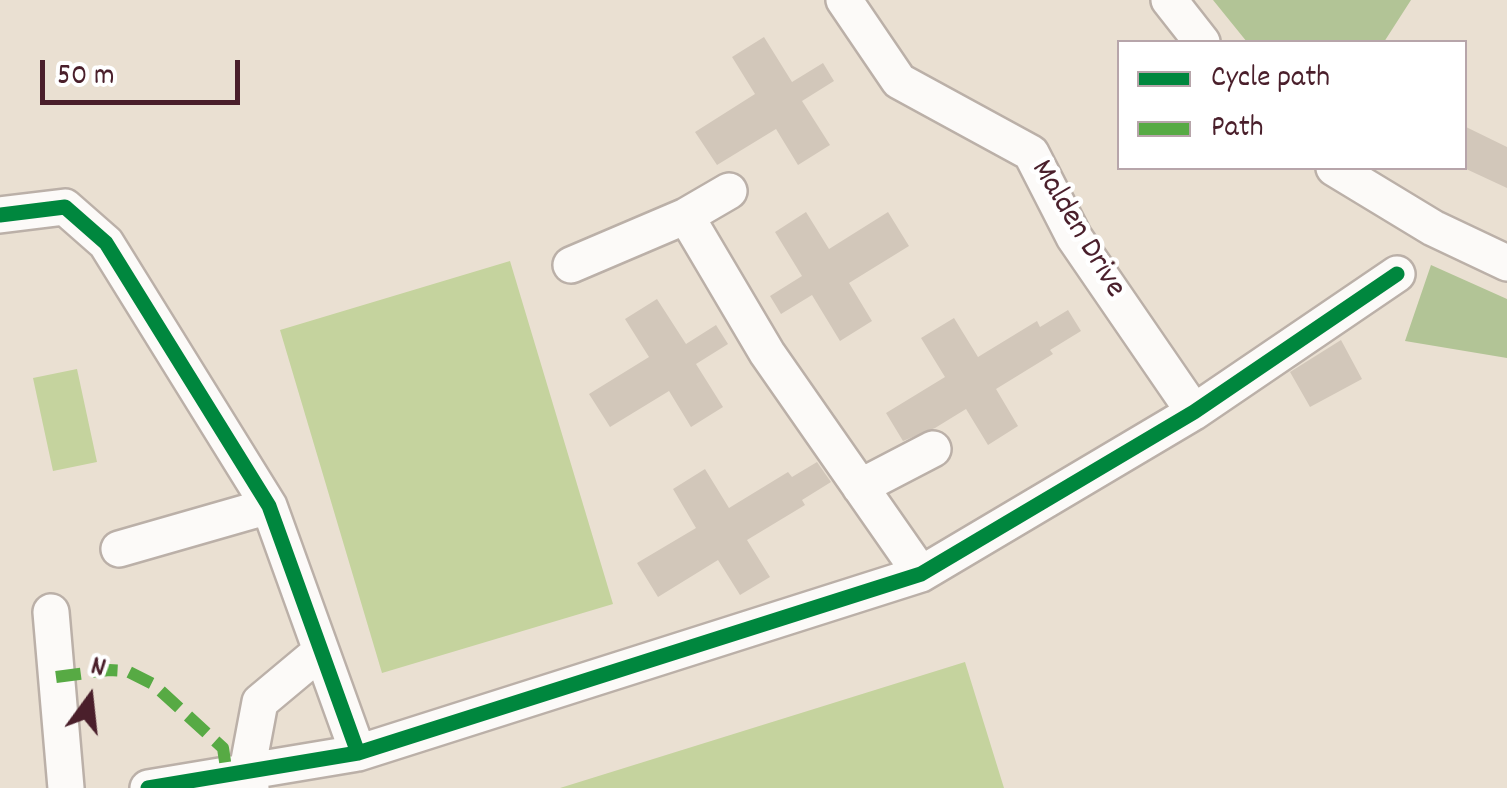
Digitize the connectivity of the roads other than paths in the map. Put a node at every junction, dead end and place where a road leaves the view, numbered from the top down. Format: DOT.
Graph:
graph roads {
  1 [pos="844,0"];
  2 [pos="1169,0"];
  3 [pos="1200,40"];
  4 [pos="1337,170"];
  5 [pos="729,192"];
  6 [pos="0,215"];
  7 [pos="686,216"];
  8 [pos="1507,263"];
  9 [pos="571,265"];
  10 [pos="1397,274"];
  11 [pos="1194,412"];
  12 [pos="933,450"];
  13 [pos="860,486"];
  14 [pos="269,506"];
  15 [pos="119,549"];
  16 [pos="921,574"];
  17 [pos="51,612"];
  18 [pos="321,651"];
  19 [pos="358,753"];
  20 [pos="249,780"];
  21 [pos="66,788"];
  22 [pos="148,788"];
  1 -- 11 [label="street, Malden Drive"];
  2 -- 3 [label="street"];
  4 -- 8 [label="street"];
  5 -- 7 [label="street"];
  6 -- 14 [label="street"];
  7 -- 9 [label="street"];
  7 -- 13 [label="street"];
  10 -- 11 [label="street"];
  11 -- 16 [label="street"];
  12 -- 13 [label="street"];
  13 -- 16 [label="street"];
  14 -- 15 [label="street"];
  14 -- 18 [label="street"];
  16 -- 19 [label="street"];
  17 -- 21 [label="street"];
  18 -- 19 [label="street"];
  18 -- 20 [label="street"];
  19 -- 20 [label="street"];
  20 -- 22 [label="street"];
}
